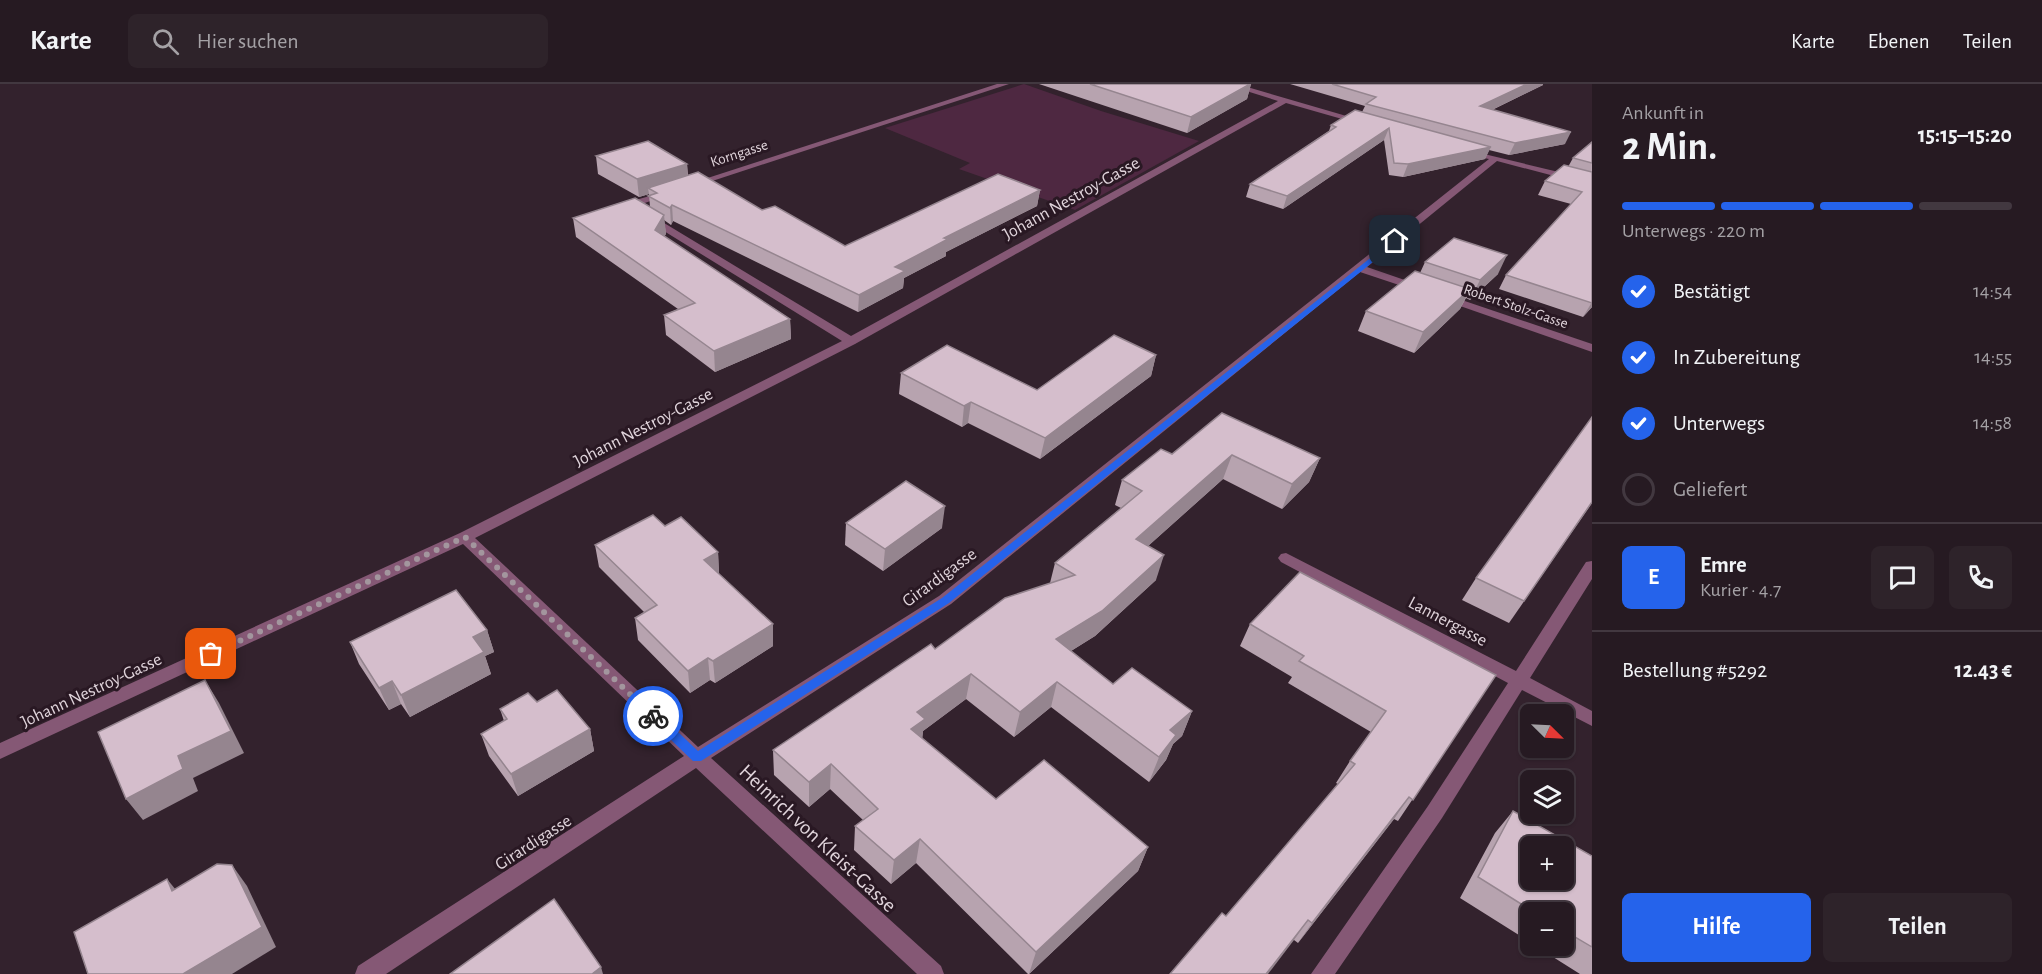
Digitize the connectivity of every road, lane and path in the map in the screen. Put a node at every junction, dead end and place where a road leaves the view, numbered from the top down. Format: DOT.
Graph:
graph roads {
  1 [pos="1005,84"];
  2 [pos="1228,84"];
  3 [pos="1285,100"];
  4 [pos="1374,125"];
  5 [pos="1474,152"];
  6 [pos="1496,158"];
  7 [pos="1592,183"];
  8 [pos="686,187"];
  9 [pos="674,190"];
  10 [pos="1361,269"];
  11 [pos="851,341"];
  12 [pos="1592,348"];
  13 [pos="465,537"];
  14 [pos="1286,558"];
  15 [pos="1592,566"];
  16 [pos="1519,681"];
  17 [pos="1592,719"];
  18 [pos="0,752"];
  19 [pos="697,757"];
  20 [pos="366,974"];
  21 [pos="933,974"];
  22 [pos="1322,974"];
  1 -- 8 [label="street, Korngasse"];
  2 -- 3 [label="street"];
  3 -- 4 [label="street"];
  3 -- 11 [label="street, Johann Nestroy-Gasse"];
  5 -- 6 [label="street"];
  6 -- 7 [label="street"];
  6 -- 10 [label="street, Girardigasse"];
  9 -- 11 [label="street"];
  10 -- 12 [label="street, Robert Stolz-Gasse"];
  10 -- 19 [label="street, Girardigasse"];
  11 -- 13 [label="street, Johann Nestroy-Gasse"];
  13 -- 18 [label="street, Johann Nestroy-Gasse"];
  13 -- 19 [label="street, Heinrich von Kleist-Gasse"];
  14 -- 16 [label="street, Lannergasse"];
  15 -- 16 [label="street"];
  16 -- 17 [label="street, Lannergasse"];
  16 -- 22 [label="street"];
  19 -- 20 [label="street, Girardigasse"];
  19 -- 21 [label="street, Heinrich von Kleist-Gasse"];
}
